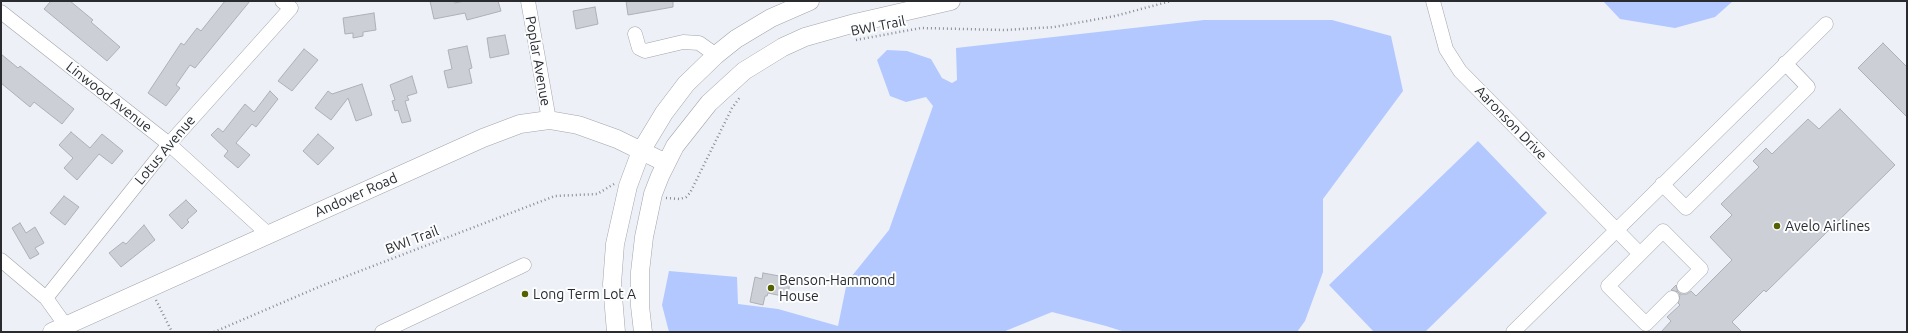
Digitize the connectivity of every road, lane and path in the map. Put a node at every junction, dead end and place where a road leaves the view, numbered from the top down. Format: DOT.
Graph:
graph roads {
  1 [pos="528,1"];
  2 [pos="810,1"];
  3 [pos="951,1"];
  4 [pos="1172,1"];
  5 [pos="1433,1"];
  6 [pos="286,4"];
  7 [pos="1,12"];
  8 [pos="1826,24"];
  9 [pos="635,34"];
  10 [pos="852,41"];
  11 [pos="716,55"];
  12 [pos="1785,64"];
  13 [pos="742,94"];
  14 [pos="549,120"];
  15 [pos="169,144"];
  16 [pos="641,151"];
  17 [pos="666,163"];
  18 [pos="619,183"];
  19 [pos="1662,184"];
  20 [pos="661,196"];
  21 [pos="1616,230"];
  22 [pos="268,234"];
  23 [pos="1640,254"];
  24 [pos="1,260"];
  25 [pos="524,265"];
  26 [pos="1684,286"];
  27 [pos="150,287"];
  28 [pos="46,298"];
  29 [pos="1672,298"];
  30 [pos="1647,328"];
  31 [pos="59,329"];
  32 [pos="172,332"];
  33 [pos="214,332"];
  34 [pos="382,332"];
  35 [pos="616,332"];
  36 [pos="643,332"];
  37 [pos="1513,332"];
  1 -- 14 [label="street, Poplar Avenue"];
  2 -- 11 [label="main road"];
  3 -- 17 [label="main road"];
  4 -- 10 [label="path, BWI Trail"];
  5 -- 21 [label="street, Aaronson Drive"];
  6 -- 15 [label="street, Lotus Avenue"];
  7 -- 15 [label="street, Linwood Avenue"];
  8 -- 12 [label="street"];
  9 -- 11 [label="street"];
  11 -- 16 [label="main road"];
  12 -- 19 [label="street"];
  12 -- 19 [label="street"];
  13 -- 20 [label="path"];
  14 -- 16 [label="main road, Andover Road"];
  14 -- 22 [label="main road, Andover Road"];
  15 -- 22 [label="street, Linwood Avenue"];
  15 -- 28 [label="street, Lotus Avenue"];
  16 -- 17 [label="main road, Andover Road"];
  16 -- 35 [label="main road"];
  17 -- 36 [label="main road"];
  18 -- 33 [label="path, BWI Trail"];
  19 -- 21 [label="street"];
  21 -- 23 [label="street, Aaronson Drive"];
  21 -- 37 [label="street"];
  22 -- 27 [label="main road, Andover Road"];
  23 -- 26 [label="street"];
  23 -- 30 [label="street"];
  24 -- 28 [label="street"];
  25 -- 34 [label="street"];
  27 -- 31 [label="main road, Andover Road"];
  27 -- 32 [label="path"];
  28 -- 31 [label="street"];
  29 -- 30 [label="street"];
}
